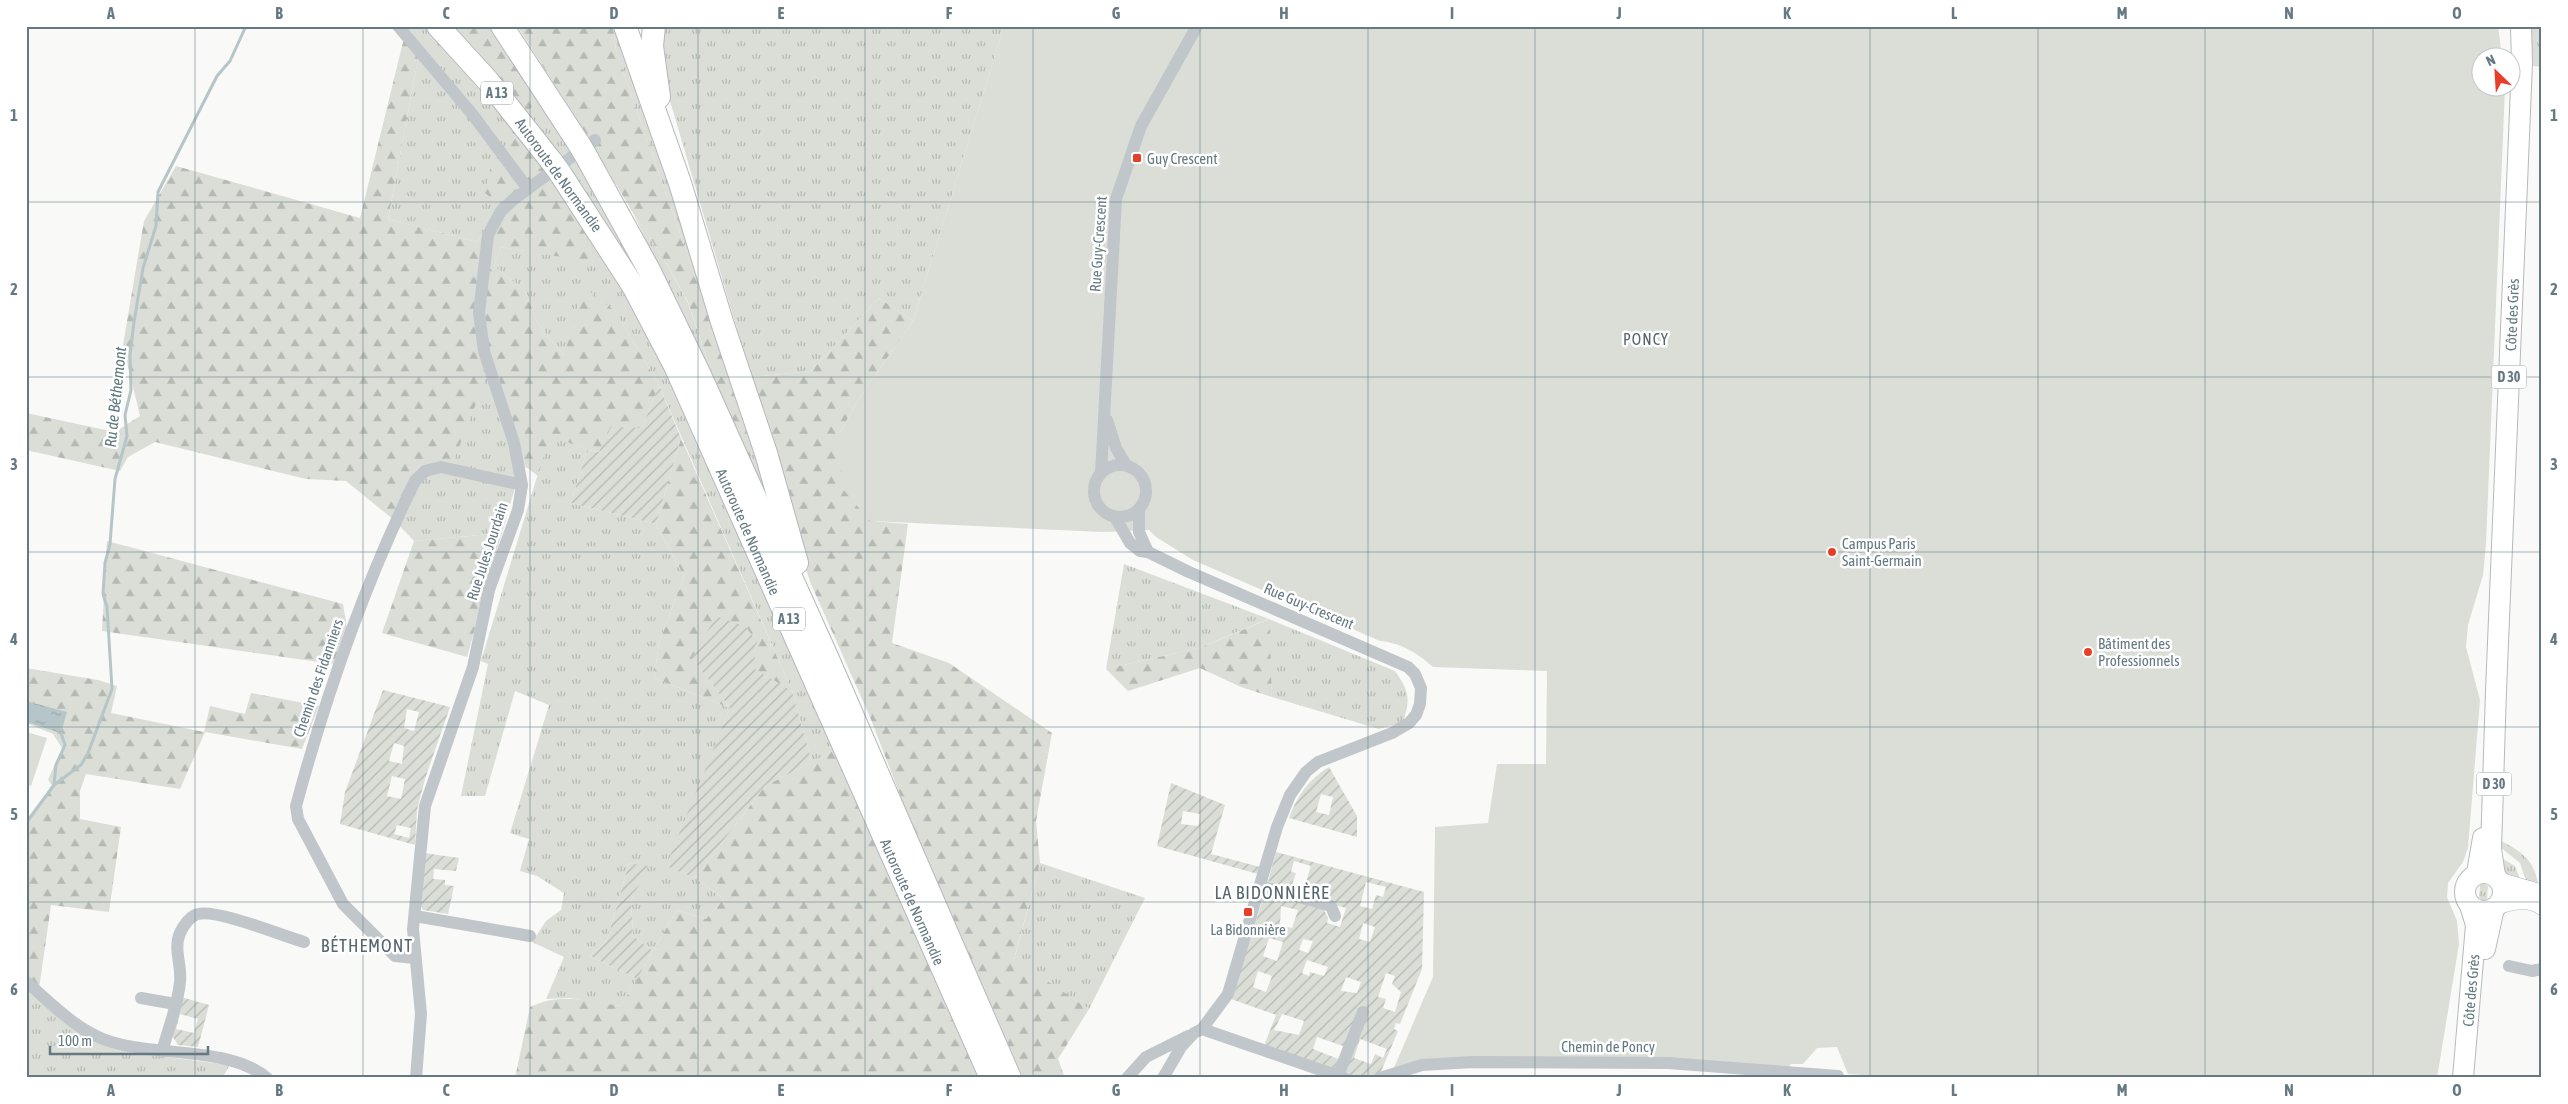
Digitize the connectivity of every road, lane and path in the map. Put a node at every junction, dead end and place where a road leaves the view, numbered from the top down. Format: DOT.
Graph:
graph roads {
  1 [pos="398,26"];
  2 [pos="438,26"];
  3 [pos="502,26"];
  4 [pos="625,26"];
  5 [pos="654,26"];
  6 [pos="1194,28"];
  7 [pos="2517,29"];
  8 [pos="586,146"];
  9 [pos="680,183"];
  10 [pos="528,189"];
  11 [pos="1105,415"];
  12 [pos="1126,465"];
  13 [pos="1101,472"];
  14 [pos="522,485"];
  15 [pos="1139,509"];
  16 [pos="1115,517"];
  17 [pos="1148,552"];
  18 [pos="828,659"];
  19 [pos="2491,877"];
  20 [pos="1261,886"];
  21 [pos="2542,894"];
  22 [pos="2470,906"];
  23 [pos="2542,906"];
  24 [pos="2495,907"];
  25 [pos="415,916"];
  26 [pos="1335,916"];
  27 [pos="530,936"];
  28 [pos="304,942"];
  29 [pos="415,958"];
  30 [pos="2509,966"];
  31 [pos="2542,969"];
  32 [pos="26,982"];
  33 [pos="141,998"];
  34 [pos="175,1004"];
  35 [pos="1363,1012"];
  36 [pos="1198,1031"];
  37 [pos="162,1052"];
  38 [pos="1838,1076"];
  39 [pos="1341,1077"];
  40 [pos="267,1078"];
  41 [pos="416,1078"];
  42 [pos="991,1078"];
  43 [pos="1010,1078"];
  44 [pos="1127,1078"];
  45 [pos="1163,1078"];
  46 [pos="1380,1078"];
  47 [pos="2463,1078"];
  48 [pos="2471,1078"];
  1 -- 10 [label="street"];
  2 -- 42 [label="highway, Autoroute de Normandie / A 13"];
  3 -- 8 [label="highway, Autoroute de Normandie / A 13"];
  4 -- 9 [label="highway"];
  5 -- 9 [label="highway"];
  6 -- 11 [label="street, Rue Guy-Crescent"];
  7 -- 19 [label="main road, Côte des Grès / D 30"];
  8 -- 10 [label="street, Rue Jules Jourdain"];
  8 -- 18 [label="highway, Autoroute de Normandie / A 13"];
  9 -- 18 [label="highway"];
  10 -- 14 [label="street, Rue Jules Jourdain"];
  11 -- 12 [label="street, Rue Guy-Crescent"];
  11 -- 13 [label="street, Rue Guy-Crescent"];
  12 -- 13 [label="street"];
  12 -- 15 [label="street, Rue Guy-Crescent"];
  13 -- 16 [label="street, Rue Guy-Crescent"];
  14 -- 25 [label="street, Rue Jules Jourdain"];
  14 -- 29 [label="street, Chemin des Fidanniers"];
  15 -- 16 [label="street"];
  15 -- 17 [label="street, Rue Guy-Crescent"];
  16 -- 17 [label="street, Rue Guy-Crescent"];
  17 -- 20 [label="street, Rue Guy-Crescent"];
  18 -- 43 [label="highway, Autoroute de Normandie / A 13"];
  19 -- 21 [label="street"];
  19 -- 22 [label="main road"];
  19 -- 24 [label="main road"];
  20 -- 26 [label="street"];
  20 -- 36 [label="street"];
  22 -- 24 [label="main road"];
  22 -- 47 [label="main road, Côte des Grès"];
  23 -- 24 [label="street"];
  24 -- 48 [label="main road, Côte des Grès"];
  25 -- 27 [label="street"];
  25 -- 29 [label="street, Rue Jules Jourdain"];
  28 -- 34 [label="street"];
  29 -- 41 [label="street, Rue Jules Jourdain"];
  30 -- 31 [label="street"];
  32 -- 37 [label="street"];
  33 -- 34 [label="street"];
  34 -- 37 [label="street"];
  35 -- 39 [label="street"];
  36 -- 39 [label="street"];
  36 -- 44 [label="street"];
  36 -- 45 [label="street"];
  37 -- 40 [label="street"];
  38 -- 46 [label="street, Chemin de Poncy"];
}
